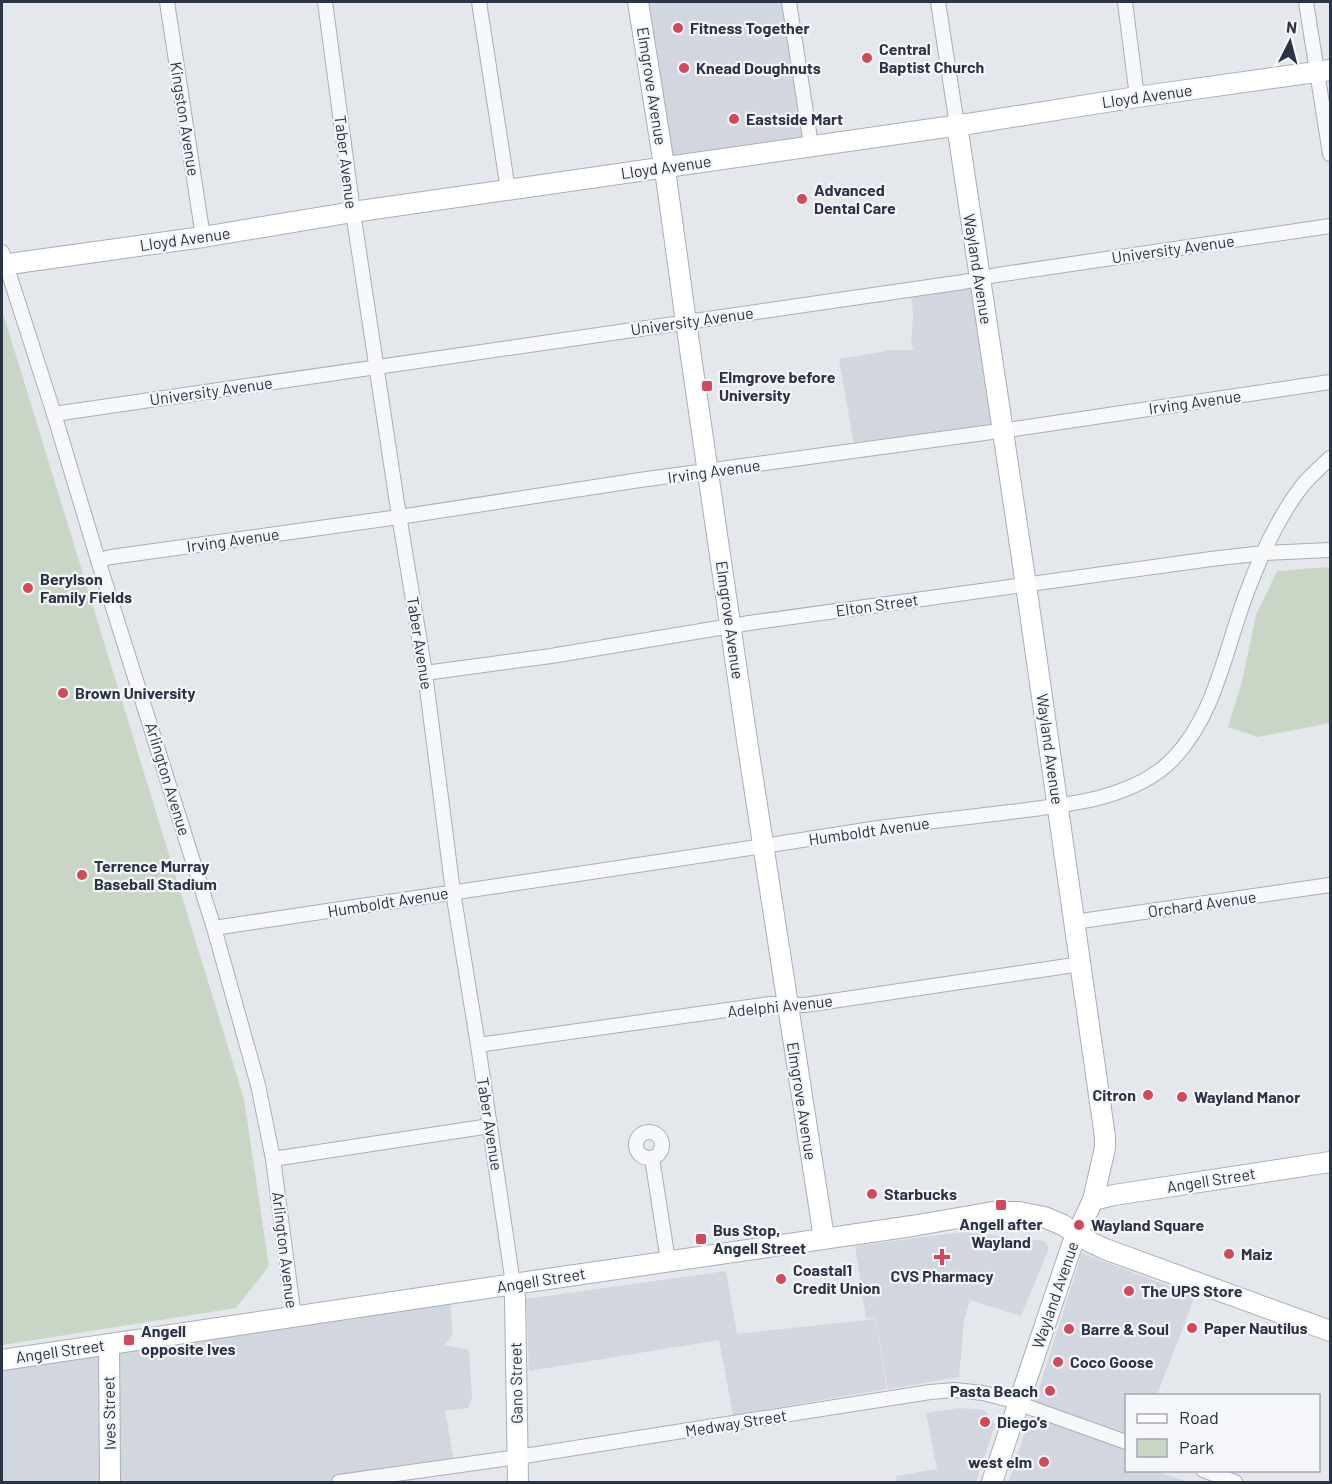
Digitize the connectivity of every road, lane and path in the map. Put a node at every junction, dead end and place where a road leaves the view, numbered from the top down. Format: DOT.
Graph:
graph roads {
  1 [pos="167,2"];
  2 [pos="325,2"];
  3 [pos="479,2"];
  4 [pos="638,2"];
  5 [pos="789,2"];
  6 [pos="938,2"];
  7 [pos="1125,2"];
  8 [pos="1306,2"];
  9 [pos="1324,71"];
  10 [pos="1137,97"];
  11 [pos="957,125"];
  12 [pos="812,146"];
  13 [pos="1330,154"];
  14 [pos="664,167"];
  15 [pos="508,190"];
  16 [pos="352,212"];
  17 [pos="1330,226"];
  18 [pos="203,237"];
  19 [pos="3,260"];
  20 [pos="980,278"];
  21 [pos="686,322"];
  22 [pos="377,367"];
  23 [pos="1330,382"];
  24 [pos="54,414"];
  25 [pos="1002,429"];
  26 [pos="1330,458"];
  27 [pos="708,472"];
  28 [pos="399,517"];
  29 [pos="1330,550"];
  30 [pos="1263,553"];
  31 [pos="98,560"];
  32 [pos="1026,585"];
  33 [pos="732,626"];
  34 [pos="425,673"];
  35 [pos="1058,805"];
  36 [pos="764,846"];
  37 [pos="1330,885"];
  38 [pos="453,892"];
  39 [pos="1074,922"];
  40 [pos="214,928"];
  41 [pos="1081,964"];
  42 [pos="787,1005"];
  43 [pos="478,1046"];
  44 [pos="490,1126"];
  45 [pos="652,1158"];
  46 [pos="273,1159"];
  47 [pos="1330,1162"];
  48 [pos="1092,1200"];
  49 [pos="1077,1233"];
  50 [pos="824,1239"];
  51 [pos="668,1261"];
  52 [pos="513,1284"];
  53 [pos="294,1317"];
  54 [pos="1330,1331"];
  55 [pos="109,1344"];
  56 [pos="2,1360"];
  57 [pos="1019,1402"];
  58 [pos="1125,1442"];
  59 [pos="518,1457"];
  60 [pos="1208,1472"];
  61 [pos="110,1482"];
  62 [pos="339,1482"];
  63 [pos="518,1482"];
  64 [pos="992,1482"];
  65 [pos="1235,1482"];
  1 -- 18 [label="street, Kingston Avenue"];
  2 -- 16 [label="street, Taber Avenue"];
  3 -- 15 [label="street"];
  4 -- 14 [label="street, Elmgrove Avenue"];
  5 -- 12 [label="street"];
  6 -- 11 [label="street, Wayland Avenue"];
  7 -- 10 [label="street"];
  8 -- 9 [label="street"];
  9 -- 10 [label="street, Lloyd Avenue"];
  9 -- 13 [label="street"];
  10 -- 11 [label="street, Lloyd Avenue"];
  11 -- 12 [label="street, Lloyd Avenue"];
  11 -- 20 [label="street, Wayland Avenue"];
  12 -- 14 [label="street, Lloyd Avenue"];
  14 -- 15 [label="street, Lloyd Avenue"];
  14 -- 21 [label="street, Elmgrove Avenue"];
  15 -- 16 [label="street, Lloyd Avenue"];
  16 -- 18 [label="street, Lloyd Avenue"];
  16 -- 22 [label="street, Taber Avenue"];
  17 -- 20 [label="street, University Avenue"];
  18 -- 19 [label="street, Lloyd Avenue"];
  19 -- 24 [label="street, Arlington Avenue"];
  20 -- 21 [label="street, University Avenue"];
  20 -- 25 [label="street, Wayland Avenue"];
  21 -- 22 [label="street, University Avenue"];
  21 -- 27 [label="street, Elmgrove Avenue"];
  22 -- 24 [label="street, University Avenue"];
  22 -- 28 [label="street, Taber Avenue"];
  23 -- 25 [label="street, Irving Avenue"];
  24 -- 31 [label="street, Arlington Avenue"];
  25 -- 27 [label="street, Irving Avenue"];
  25 -- 32 [label="street, Wayland Avenue"];
  26 -- 30 [label="street, Humboldt Avenue"];
  27 -- 28 [label="street, Irving Avenue"];
  27 -- 33 [label="street, Elmgrove Avenue"];
  28 -- 31 [label="street, Irving Avenue"];
  28 -- 34 [label="street, Taber Avenue"];
  29 -- 30 [label="street, Elton Street"];
  30 -- 32 [label="street, Elton Street"];
  30 -- 35 [label="street, Humboldt Avenue"];
  31 -- 40 [label="street, Arlington Avenue"];
  32 -- 33 [label="street, Elton Street"];
  32 -- 35 [label="street, Wayland Avenue"];
  33 -- 34 [label="street, Elton Street"];
  33 -- 36 [label="street, Elmgrove Avenue"];
  34 -- 38 [label="street, Taber Avenue"];
  35 -- 36 [label="street, Humboldt Avenue"];
  35 -- 39 [label="street, Wayland Avenue"];
  36 -- 38 [label="street, Humboldt Avenue"];
  36 -- 42 [label="street, Elmgrove Avenue"];
  37 -- 39 [label="street, Orchard Avenue"];
  38 -- 40 [label="street, Humboldt Avenue"];
  38 -- 43 [label="street, Taber Avenue"];
  39 -- 41 [label="street, Wayland Avenue"];
  40 -- 46 [label="street, Arlington Avenue"];
  41 -- 42 [label="street, Adelphi Avenue"];
  41 -- 48 [label="street, Wayland Avenue"];
  42 -- 43 [label="street, Adelphi Avenue"];
  42 -- 50 [label="street, Elmgrove Avenue"];
  43 -- 44 [label="street, Taber Avenue"];
  44 -- 46 [label="street"];
  44 -- 52 [label="street, Taber Avenue"];
  45 -- 51 [label="street"];
  46 -- 53 [label="street, Arlington Avenue"];
  47 -- 48 [label="street, Angell Street"];
  48 -- 49 [label="street, Wayland Avenue"];
  49 -- 50 [label="street, Angell Street"];
  49 -- 54 [label="street, Angell Street"];
  49 -- 57 [label="street, Wayland Avenue"];
  50 -- 51 [label="street, Angell Street"];
  51 -- 52 [label="street, Angell Street"];
  52 -- 53 [label="street, Angell Street"];
  52 -- 59 [label="street, Gano Street"];
  53 -- 55 [label="street, Angell Street"];
  55 -- 56 [label="street, Angell Street"];
  55 -- 61 [label="street, Ives Street"];
  57 -- 58 [label="street, Medway Street"];
  57 -- 59 [label="street, Medway Street"];
  57 -- 64 [label="street, Wayland Avenue"];
  59 -- 62 [label="street, Medway Street"];
  59 -- 63 [label="street, Gano Street"];
  60 -- 65 [label="street"];
}
